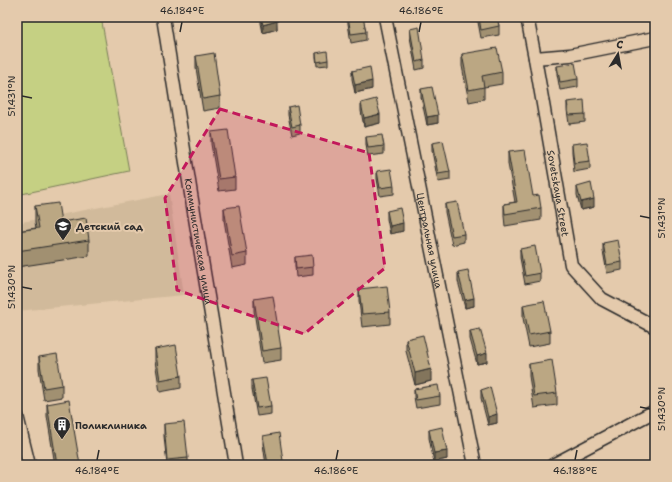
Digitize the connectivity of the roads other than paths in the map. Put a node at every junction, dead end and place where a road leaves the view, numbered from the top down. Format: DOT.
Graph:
graph roads {
  1 [pos="163,17"];
  2 [pos="385,17"];
  3 [pos="527,17"];
  4 [pos="655,38"];
  5 [pos="535,58"];
  6 [pos="655,327"];
  7 [pos="655,411"];
  8 [pos="17,416"];
  9 [pos="29,465"];
  10 [pos="236,465"];
  11 [pos="475,465"];
  12 [pos="553,465"];
  1 -- 10 [label="street, Коммунистическая улица"];
  2 -- 11 [label="street, Центральная улица"];
  3 -- 5 [label="street, Sovetskaya Street"];
  4 -- 5 [label="street"];
  5 -- 6 [label="street, Sovetskaya Street"];
  7 -- 12 [label="street"];
  8 -- 9 [label="street"];
}
